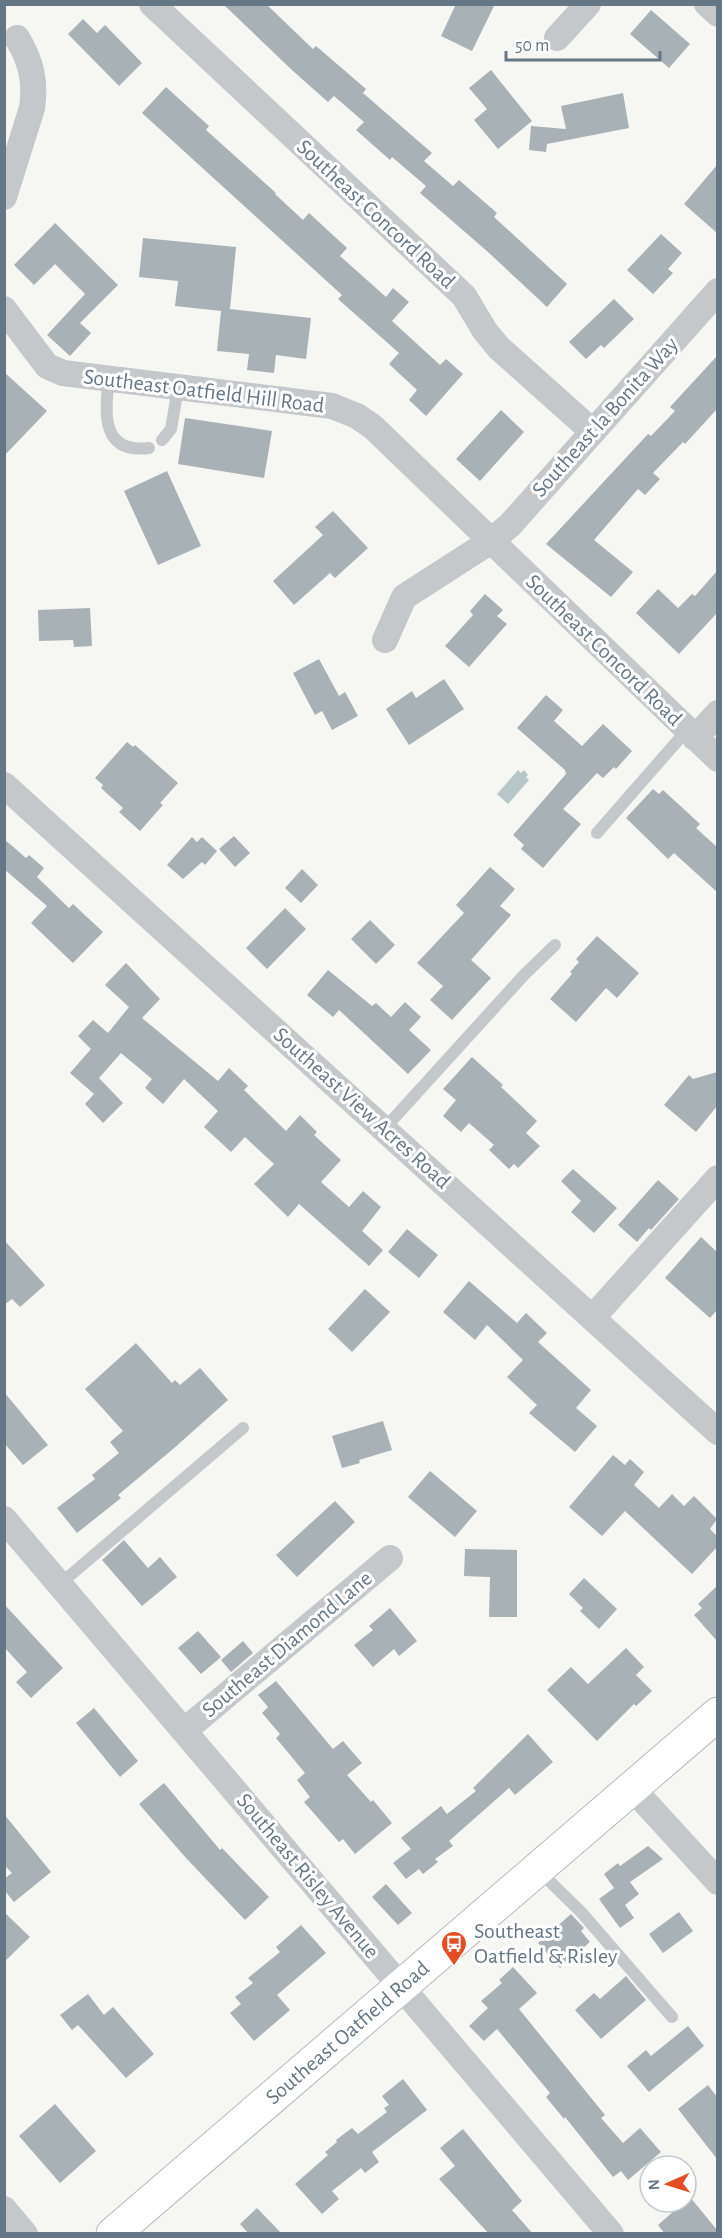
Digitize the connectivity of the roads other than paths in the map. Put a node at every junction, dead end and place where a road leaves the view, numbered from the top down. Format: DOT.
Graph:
graph roads {
  1 [pos="152,4"];
  2 [pos="588,4"];
  3 [pos="707,4"];
  4 [pos="717,14"];
  5 [pos="17,38"];
  6 [pos="557,38"];
  7 [pos="4,197"];
  8 [pos="717,291"];
  9 [pos="4,309"];
  10 [pos="110,380"];
  11 [pos="178,388"];
  12 [pos="592,431"];
  13 [pos="162,440"];
  14 [pos="149,448"];
  15 [pos="491,541"];
  16 [pos="385,640"];
  17 [pos="717,713"];
  18 [pos="691,734"];
  19 [pos="717,759"];
  20 [pos="4,785"];
  21 [pos="597,833"];
  22 [pos="555,945"];
  23 [pos="385,1128"];
  24 [pos="717,1178"];
  25 [pos="593,1317"];
  26 [pos="243,1428"];
  27 [pos="717,1432"];
  28 [pos="4,1519"];
  29 [pos="390,1558"];
  30 [pos="60,1584"];
  31 [pos="717,1714"];
  32 [pos="184,1731"];
  33 [pos="632,1788"];
  34 [pos="537,1869"];
  35 [pos="717,1882"];
  36 [pos="401,1986"];
  37 [pos="672,2017"];
  38 [pos="4,2209"];
  39 [pos="25,2234"];
  40 [pos="113,2234"];
  41 [pos="611,2234"];
  1 -- 12 [label="street, Southeast Concord Road"];
  2 -- 6 [label="street"];
  3 -- 4 [label="street"];
  5 -- 7 [label="street"];
  8 -- 12 [label="street, Southeast la Bonita Way"];
  9 -- 10 [label="street, Southeast Oatfield Hill Road"];
  10 -- 11 [label="street, Southeast Oatfield Hill Road"];
  10 -- 14 [label="lane"];
  11 -- 13 [label="lane"];
  11 -- 15 [label="street, Southeast Oatfield Hill Road"];
  12 -- 15 [label="street, Southeast la Bonita Way"];
  15 -- 16 [label="street, Southeast la Bonita Way"];
  15 -- 18 [label="street, Southeast Concord Road"];
  17 -- 18 [label="street"];
  18 -- 19 [label="street, Southeast Concord Road"];
  18 -- 21 [label="lane"];
  20 -- 23 [label="street, Southeast View Acres Road"];
  22 -- 23 [label="lane"];
  23 -- 25 [label="street, Southeast View Acres Road"];
  24 -- 25 [label="street"];
  25 -- 27 [label="street, Southeast View Acres Road"];
  26 -- 30 [label="lane"];
  28 -- 30 [label="street, Southeast Risley Avenue"];
  29 -- 32 [label="street, Southeast Diamond Lane"];
  30 -- 32 [label="street, Southeast Risley Avenue"];
  31 -- 33 [label="main road, Southeast Oatfield Road"];
  32 -- 36 [label="street, Southeast Risley Avenue"];
  33 -- 34 [label="main road, Southeast Oatfield Road"];
  33 -- 35 [label="street"];
  34 -- 36 [label="main road, Southeast Oatfield Road"];
  34 -- 37 [label="lane"];
  36 -- 40 [label="main road, Southeast Oatfield Road"];
  36 -- 41 [label="street, Southeast Risley Avenue"];
  38 -- 39 [label="street"];
}
